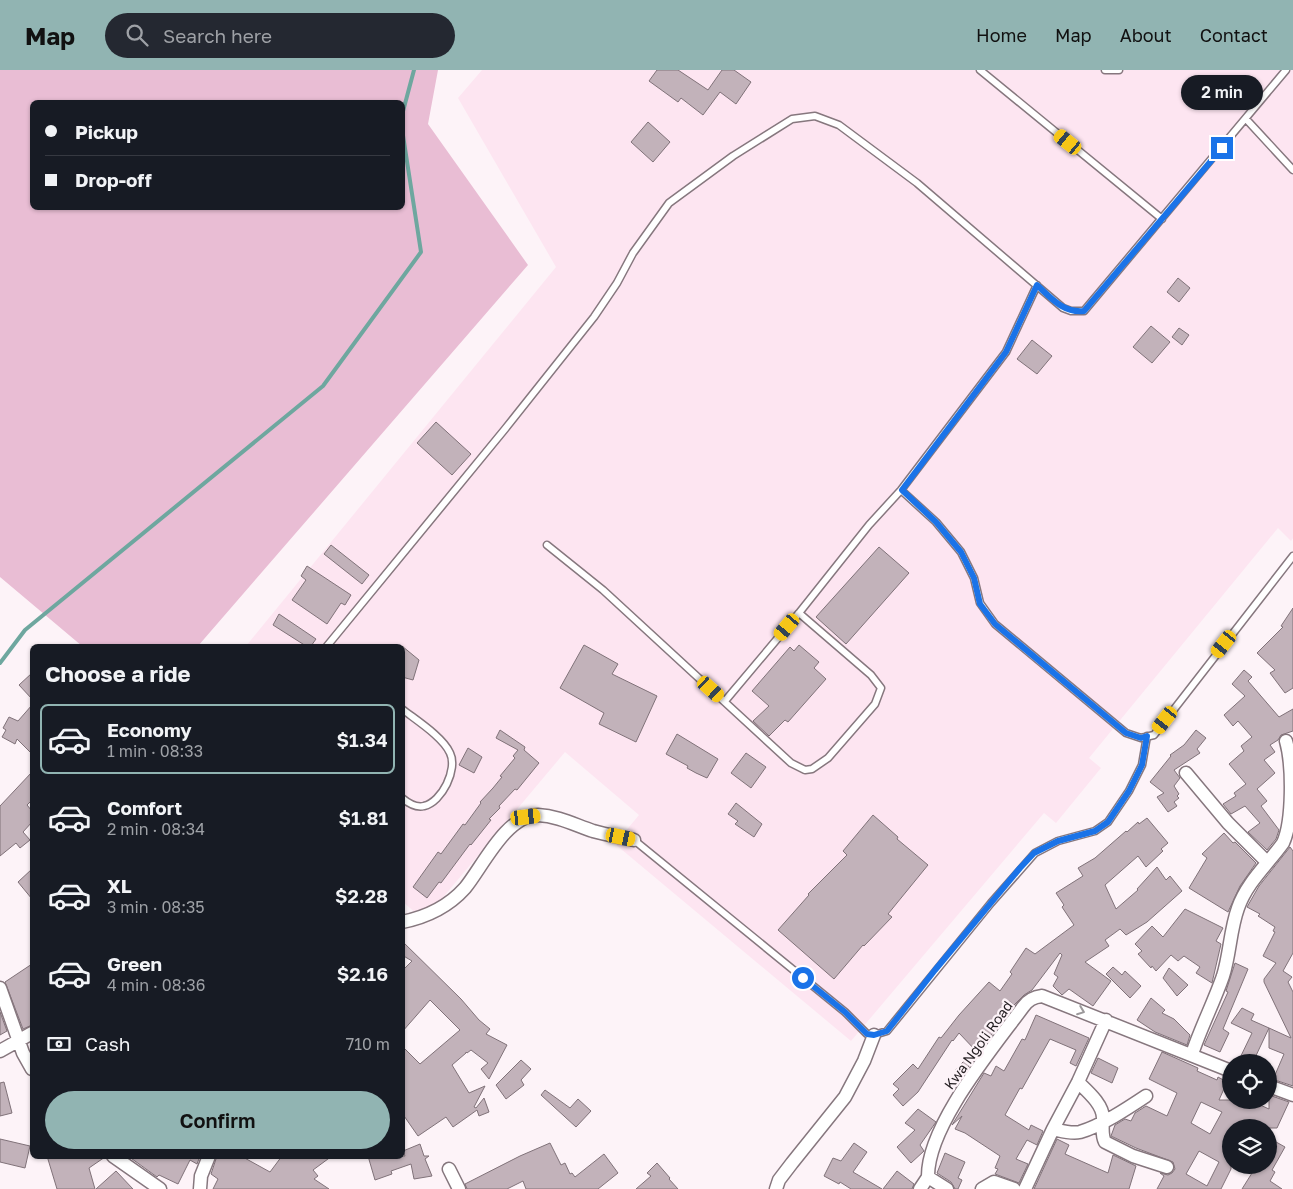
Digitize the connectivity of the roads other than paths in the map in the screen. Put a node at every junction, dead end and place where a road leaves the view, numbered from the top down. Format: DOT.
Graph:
graph roads {
  1 [pos="980,70"];
  2 [pos="1105,70"];
  3 [pos="1119,70"];
  4 [pos="1286,70"];
  5 [pos="1246,119"];
  6 [pos="1293,170"];
  7 [pos="1162,218"];
  8 [pos="1037,285"];
  9 [pos="902,490"];
  10 [pos="547,545"];
  11 [pos="1293,556"];
  12 [pos="799,612"];
  13 [pos="331,644"];
  14 [pos="725,701"];
  15 [pos="405,711"];
  16 [pos="1147,736"];
  17 [pos="1286,742"];
  18 [pos="1186,773"];
  19 [pos="405,800"];
  20 [pos="634,840"];
  21 [pos="1290,841"];
  22 [pos="1267,862"];
  23 [pos="405,921"];
  24 [pos="0,988"];
  25 [pos="1106,1020"];
  26 [pos="30,1034"];
  27 [pos="874,1035"];
  28 [pos="19,1041"];
  29 [pos="0,1051"];
  30 [pos="1192,1054"];
  31 [pos="30,1065"];
  32 [pos="1222,1067"];
  33 [pos="1078,1082"];
  34 [pos="1277,1089"];
  35 [pos="1293,1095"];
  36 [pos="1146,1096"];
  37 [pos="1103,1122"];
  38 [pos="1053,1129"];
  39 [pos="117,1159"];
  40 [pos="208,1159"];
  41 [pos="1167,1167"];
  42 [pos="449,1169"];
  43 [pos="928,1178"];
  44 [pos="160,1189"];
  45 [pos="200,1189"];
  46 [pos="459,1189"];
  47 [pos="776,1189"];
  48 [pos="920,1189"];
  49 [pos="947,1189"];
  50 [pos="982,1189"];
  51 [pos="1014,1189"];
  52 [pos="1025,1189"];
  1 -- 7 [label="lane"];
  2 -- 3 [label="lane"];
  4 -- 5 [label="lane"];
  5 -- 6 [label="lane"];
  5 -- 7 [label="lane"];
  7 -- 8 [label="lane"];
  8 -- 9 [label="lane"];
  8 -- 13 [label="lane"];
  9 -- 12 [label="lane"];
  9 -- 16 [label="lane"];
  10 -- 14 [label="lane"];
  11 -- 16 [label="lane"];
  12 -- 14 [label="lane"];
  12 -- 14 [label="lane"];
  15 -- 19 [label="lane"];
  16 -- 27 [label="lane"];
  17 -- 21 [label="street"];
  18 -- 22 [label="street"];
  20 -- 23 [label="street"];
  20 -- 27 [label="lane"];
  21 -- 22 [label="street"];
  22 -- 30 [label="street"];
  24 -- 28 [label="street"];
  25 -- 30 [label="street"];
  25 -- 33 [label="street"];
  43 -- 25 [label="street, Kwa Ngoli Road, one-way"];
  26 -- 28 [label="street"];
  27 -- 47 [label="street"];
  28 -- 29 [label="street"];
  28 -- 31 [label="street"];
  30 -- 32 [label="street"];
  33 -- 37 [label="street"];
  33 -- 38 [label="street"];
  34 -- 35 [label="street"];
  36 -- 37 [label="street"];
  37 -- 38 [label="street"];
  37 -- 41 [label="street"];
  38 -- 52 [label="street"];
  39 -- 44 [label="street"];
  40 -- 45 [label="street"];
  42 -- 46 [label="street"];
  43 -- 48 [label="street"];
  43 -- 49 [label="street"];
  50 -- 51 [label="street"];
}
